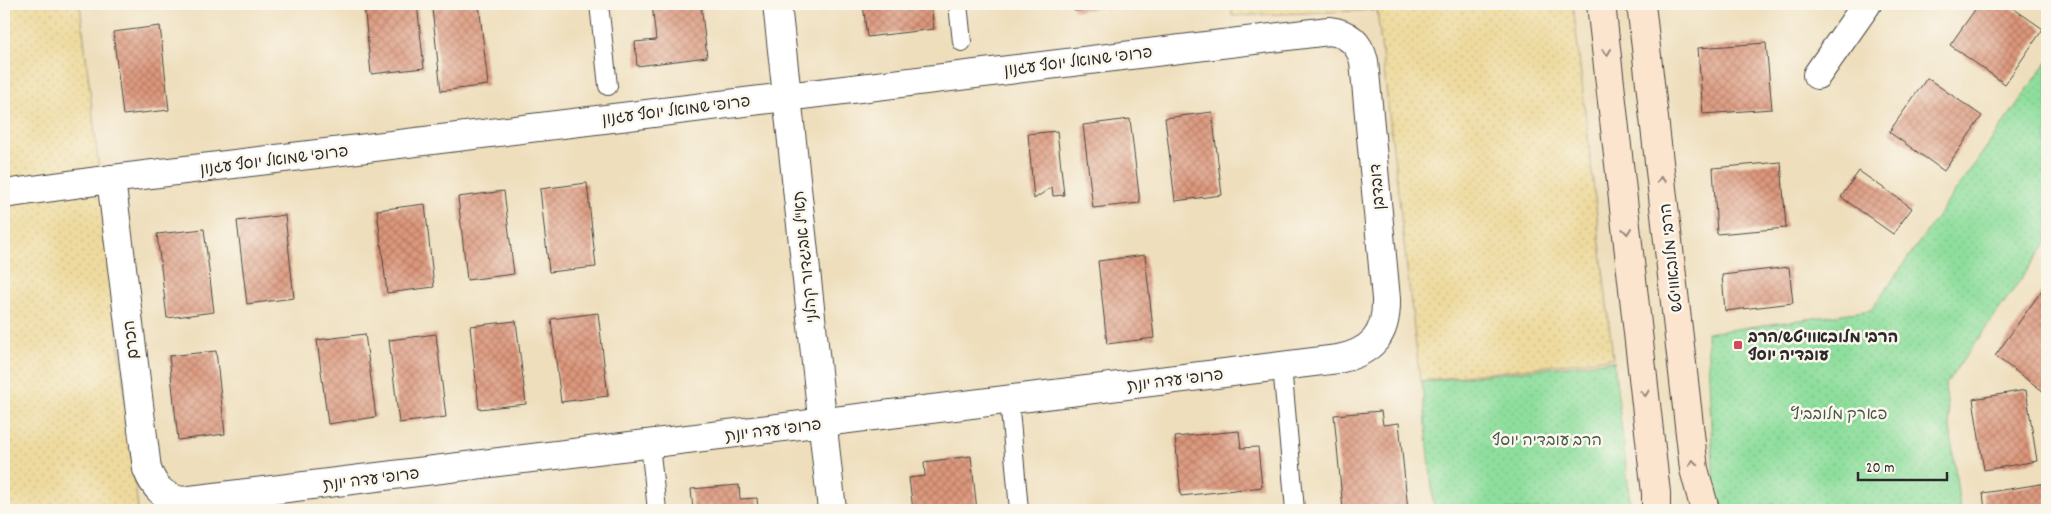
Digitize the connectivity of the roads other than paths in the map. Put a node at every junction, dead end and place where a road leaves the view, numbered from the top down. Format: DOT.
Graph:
graph roads {
  1 [pos="599,4"];
  2 [pos="777,4"];
  3 [pos="958,4"];
  4 [pos="1601,4"];
  5 [pos="1641,4"];
  6 [pos="1867,4"];
  7 [pos="1348,37"];
  8 [pos="962,42"];
  9 [pos="1817,75"];
  10 [pos="608,86"];
  11 [pos="787,96"];
  12 [pos="111,179"];
  13 [pos="4,194"];
  14 [pos="1376,340"];
  15 [pos="1282,366"];
  16 [pos="1009,399"];
  17 [pos="822,422"];
  18 [pos="650,444"];
  19 [pos="165,495"];
  20 [pos="657,510"];
  21 [pos="832,510"];
  22 [pos="1019,510"];
  23 [pos="1295,510"];
  24 [pos="1656,510"];
  25 [pos="1705,510"];
  1 -- 10 [label="lane"];
  2 -- 11 [label="street, תא\"ל אביגדור קהלני"];
  3 -- 8 [label="lane"];
  4 -- 24 [label="main road, one-way"];
  25 -- 5 [label="main road, הרבי מלובאוויטש, one-way"];
  6 -- 9 [label="street"];
  7 -- 11 [label="street, פרופ' שמואל יוסף עגנון"];
  7 -- 14 [label="street, דובדבן"];
  11 -- 12 [label="street, פרופ' שמואל יוסף עגנון"];
  11 -- 17 [label="street, תא\"ל אביגדור קהלני"];
  12 -- 13 [label="street, פרופ' שמואל יוסף עגנון"];
  12 -- 19 [label="street, הכרם"];
  14 -- 15 [label="street, פרופ' עדה יונת"];
  15 -- 16 [label="street, פרופ' עדה יונת"];
  15 -- 23 [label="lane"];
  16 -- 17 [label="street, פרופ' עדה יונת"];
  16 -- 22 [label="lane"];
  17 -- 18 [label="street, פרופ' עדה יונת"];
  17 -- 21 [label="street, תא\"ל אביגדור קהלני"];
  18 -- 19 [label="street, פרופ' עדה יונת"];
  18 -- 20 [label="lane"];
}
